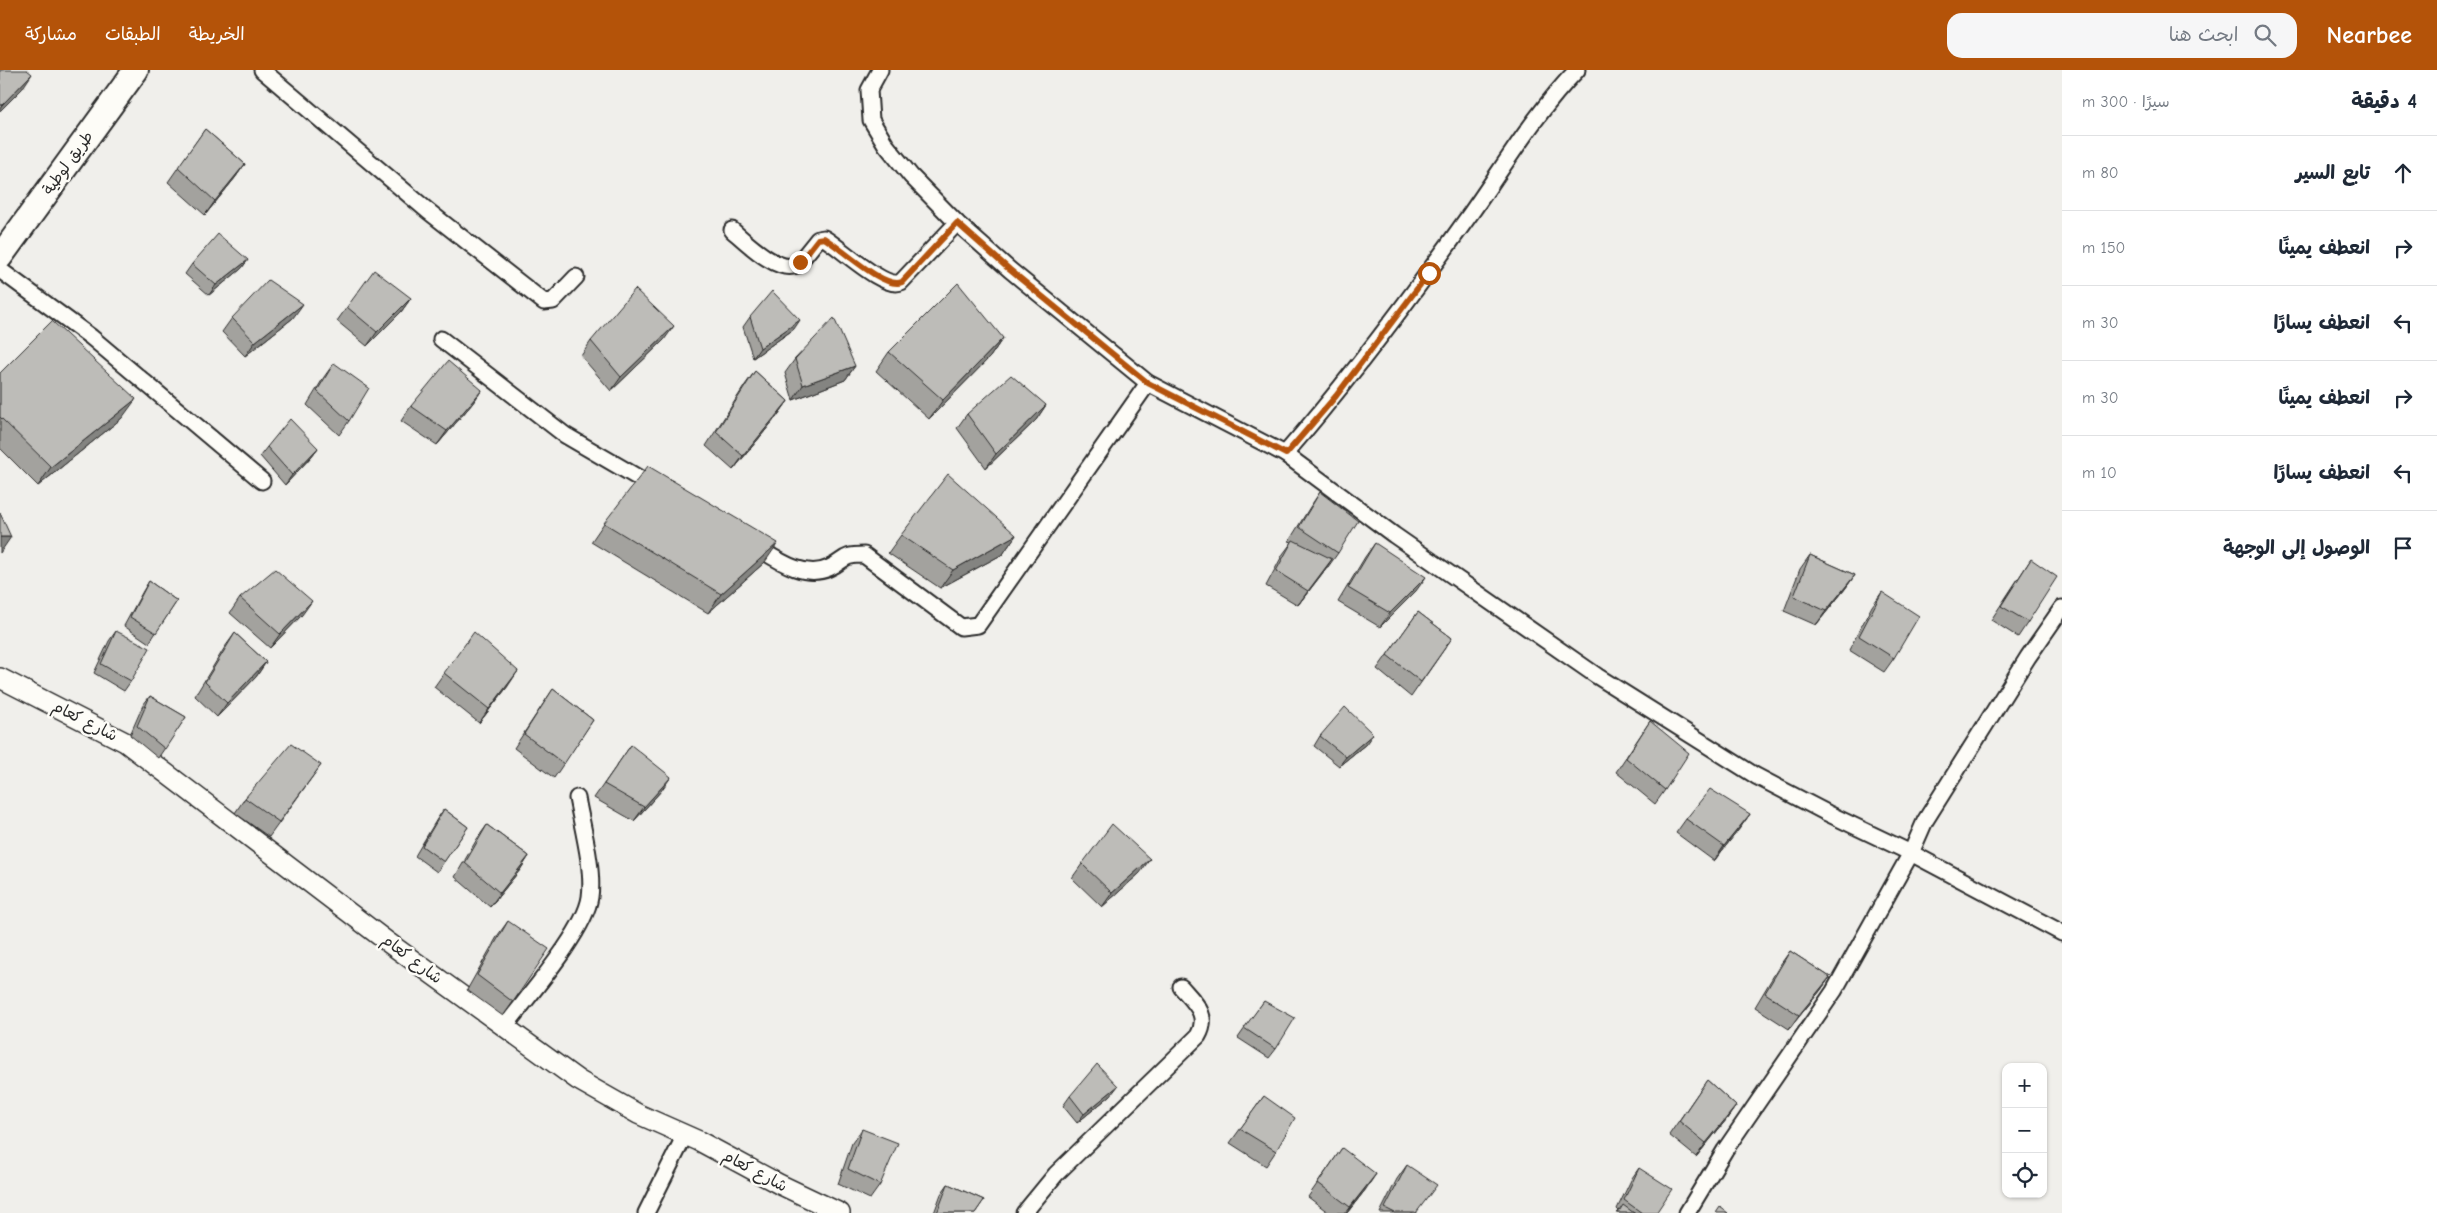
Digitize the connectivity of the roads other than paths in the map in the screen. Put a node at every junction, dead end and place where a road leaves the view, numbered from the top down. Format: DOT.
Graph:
graph roads {
  1 [pos="136,70"];
  2 [pos="262,70"];
  3 [pos="880,70"];
  4 [pos="1578,70"];
  5 [pos="957,223"];
  6 [pos="732,230"];
  7 [pos="0,257"];
  8 [pos="0,270"];
  9 [pos="576,277"];
  10 [pos="441,339"];
  11 [pos="1148,383"];
  12 [pos="1286,454"];
  13 [pos="262,481"];
  14 [pos="665,494"];
  15 [pos="740,538"];
  16 [pos="2062,608"];
  17 [pos="0,678"];
  18 [pos="577,798"];
  19 [pos="1912,852"];
  20 [pos="2062,933"];
  21 [pos="1182,987"];
  22 [pos="504,1028"];
  23 [pos="685,1135"];
  24 [pos="646,1213"];
  25 [pos="840,1213"];
  26 [pos="1024,1213"];
  27 [pos="1687,1213"];
  1 -- 7 [label="main road, طريق لوطية"];
  2 -- 9 [label="street"];
  3 -- 5 [label="street"];
  4 -- 12 [label="street"];
  5 -- 6 [label="street"];
  5 -- 11 [label="street"];
  8 -- 13 [label="street"];
  10 -- 14 [label="street"];
  11 -- 12 [label="street"];
  11 -- 15 [label="street"];
  12 -- 19 [label="street"];
  16 -- 19 [label="street"];
  17 -- 22 [label="street, شارع كعام"];
  18 -- 22 [label="street"];
  19 -- 20 [label="street"];
  19 -- 27 [label="street"];
  21 -- 26 [label="street"];
  22 -- 23 [label="street, شارع كعام"];
  23 -- 24 [label="street"];
  23 -- 25 [label="street, شارع كعام"];
}
